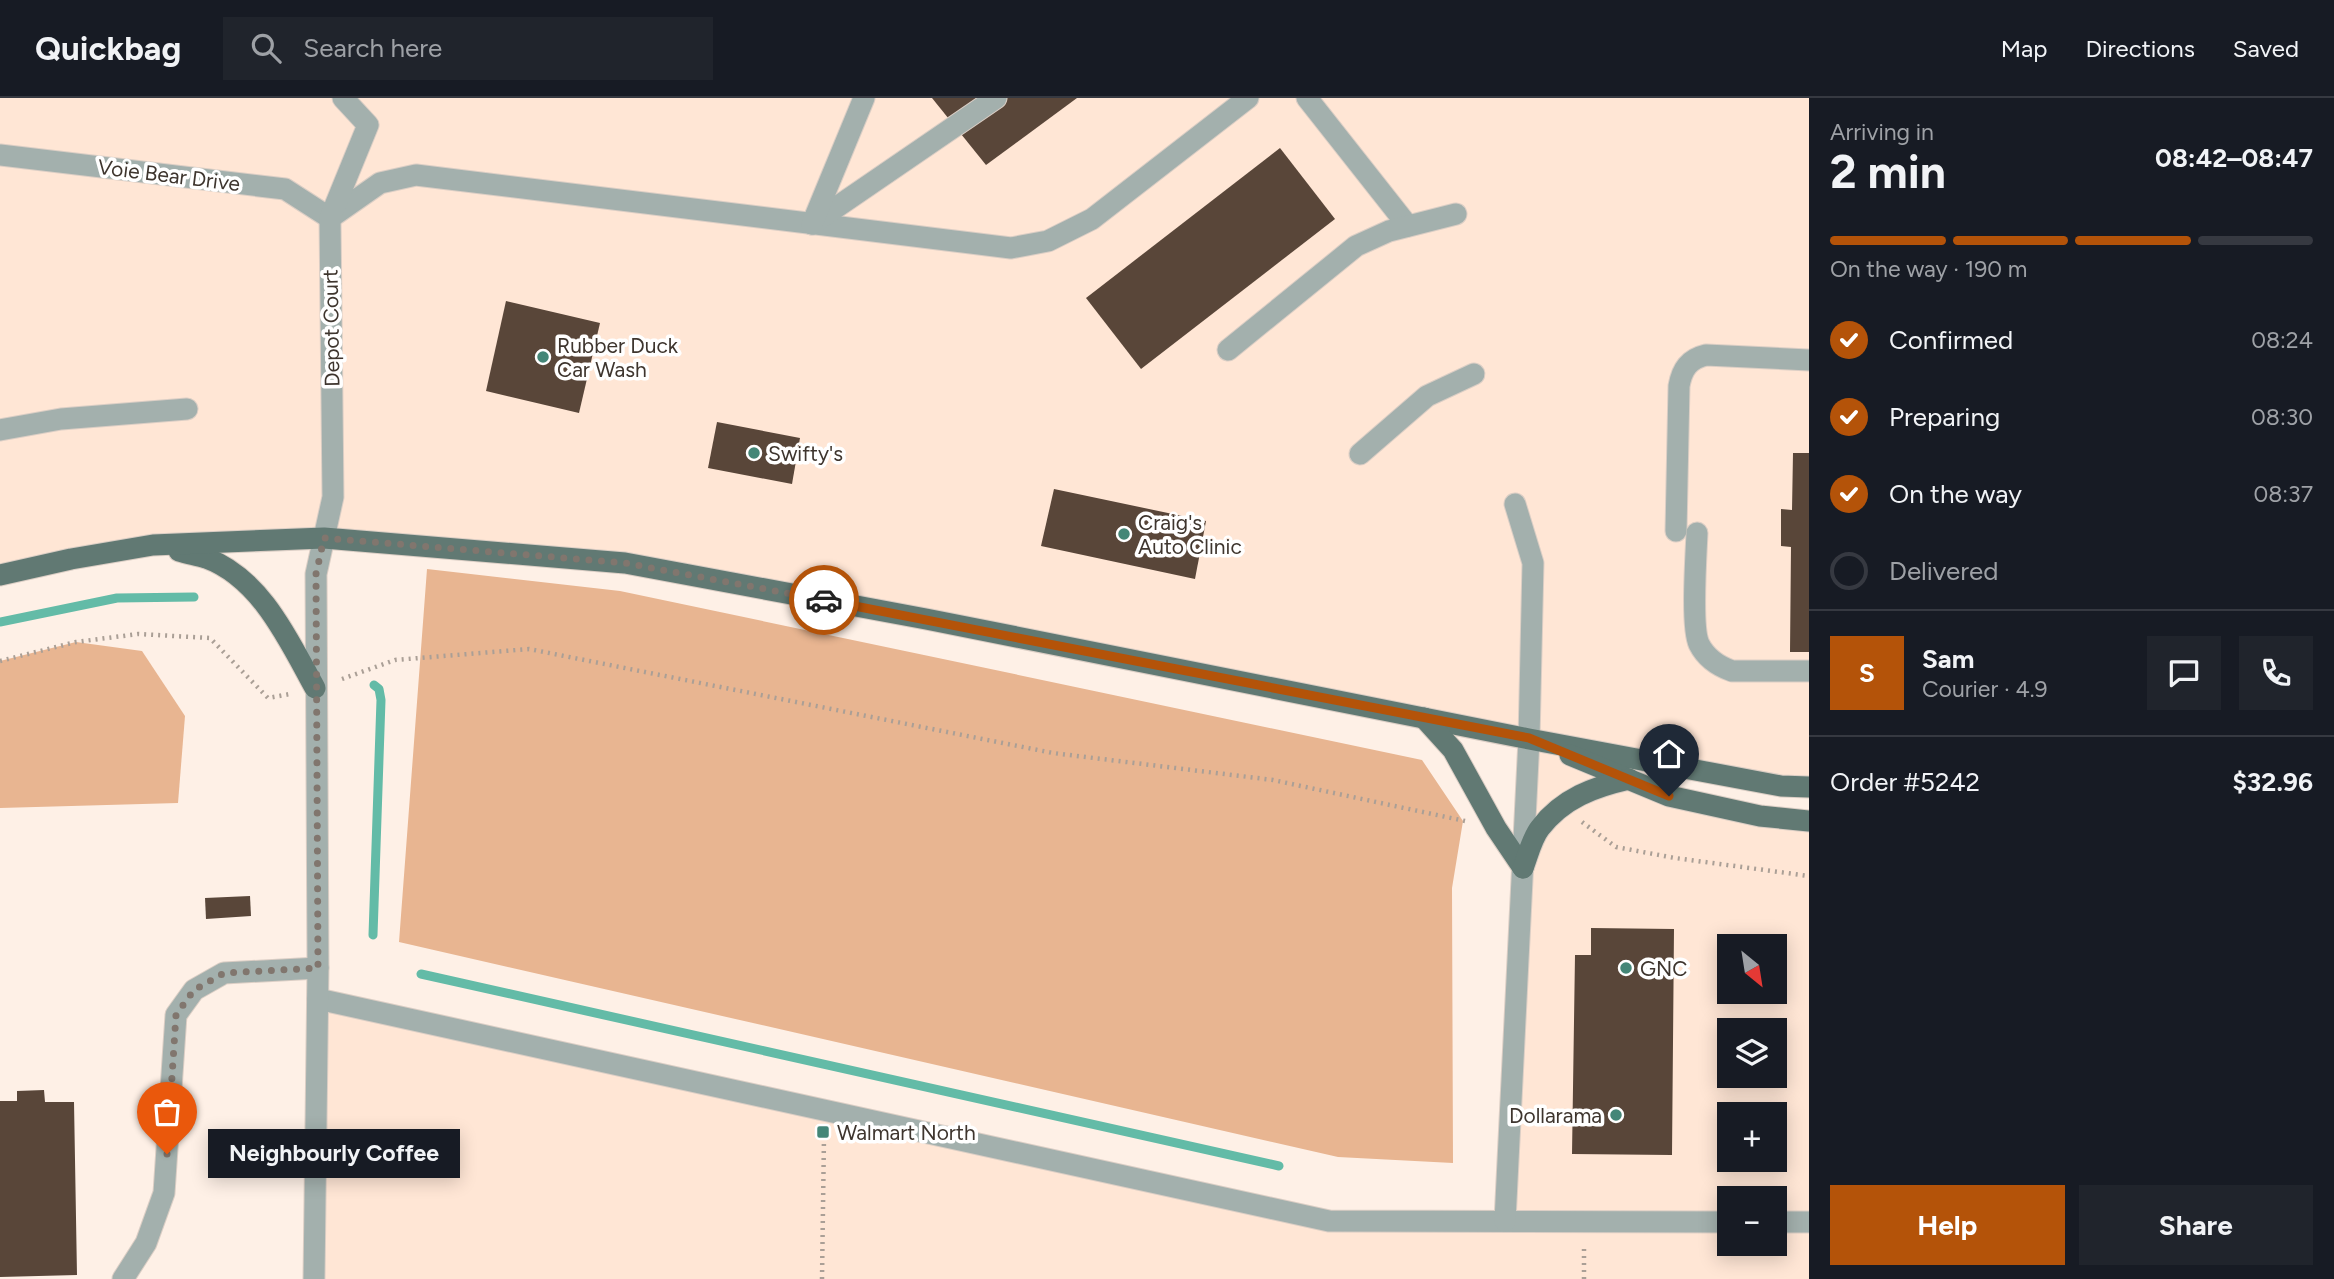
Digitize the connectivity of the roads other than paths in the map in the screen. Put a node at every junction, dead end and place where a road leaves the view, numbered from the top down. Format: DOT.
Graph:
graph roads {
  1 [pos="343,98"];
  2 [pos="864,98"];
  3 [pos="996,98"];
  4 [pos="1248,98"];
  5 [pos="1307,98"];
  6 [pos="0,155"];
  7 [pos="1457,214"];
  8 [pos="330,219"];
  9 [pos="812,224"];
  10 [pos="1408,226"];
  11 [pos="1228,350"];
  12 [pos="1809,360"];
  13 [pos="1474,374"];
  14 [pos="187,409"];
  15 [pos="0,430"];
  16 [pos="1360,454"];
  17 [pos="1515,504"];
  18 [pos="324,538"];
  19 [pos="153,545"];
  20 [pos="0,575"];
  21 [pos="1809,671"];
  22 [pos="315,688"];
  23 [pos="1424,718"];
  24 [pos="1529,738"];
  25 [pos="1629,779"];
  26 [pos="1809,787"];
  27 [pos="1809,821"];
  28 [pos="1523,868"];
  29 [pos="318,968"];
  30 [pos="318,999"];
  31 [pos="1505,1221"];
  32 [pos="1717,1222"];
  33 [pos="1787,1222"];
  34 [pos="1809,1222"];
  35 [pos="123,1279"];
  36 [pos="314,1279"];
  1 -- 8 [label="street, Depot Court"];
  2 -- 9 [label="street"];
  3 -- 9 [label="street"];
  4 -- 9 [label="street"];
  5 -- 10 [label="street"];
  6 -- 8 [label="street, Voie Bear Drive"];
  7 -- 10 [label="street"];
  8 -- 9 [label="street"];
  8 -- 18 [label="street, Depot Court"];
  10 -- 11 [label="street"];
  12 -- 21 [label="street"];
  13 -- 16 [label="street"];
  14 -- 15 [label="street"];
  17 -- 24 [label="street"];
  18 -- 19 [label="main road"];
  18 -- 22 [label="street, Depot Court"];
  18 -- 23 [label="main road"];
  19 -- 20 [label="main road"];
  19 -- 22 [label="main road"];
  22 -- 29 [label="street, Depot Court"];
  23 -- 24 [label="main road"];
  23 -- 28 [label="main road"];
  24 -- 25 [label="main road"];
  24 -- 26 [label="main road"];
  24 -- 28 [label="street"];
  25 -- 27 [label="main road"];
  25 -- 28 [label="main road"];
  28 -- 31 [label="street"];
  29 -- 30 [label="street, Depot Court"];
  29 -- 35 [label="street"];
  30 -- 31 [label="street"];
  30 -- 36 [label="street, Depot Court"];
  31 -- 32 [label="street"];
  33 -- 34 [label="street"];
}
